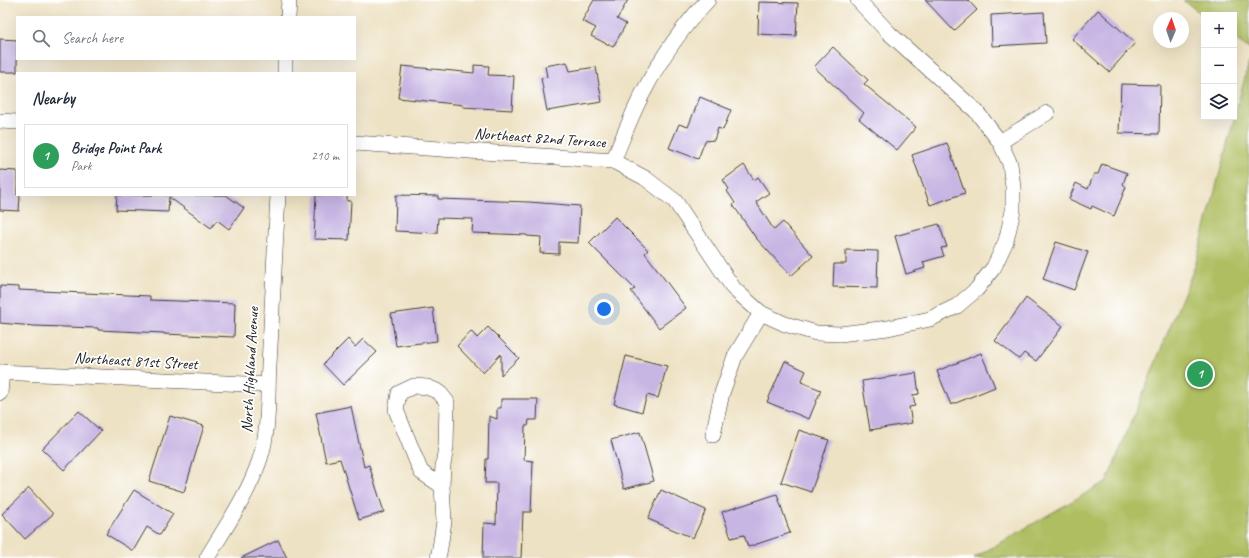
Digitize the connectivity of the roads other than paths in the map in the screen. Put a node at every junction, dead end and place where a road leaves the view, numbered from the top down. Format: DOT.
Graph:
graph roads {
  1 [pos="289,0"];
  2 [pos="708,0"];
  3 [pos="858,0"];
  4 [pos="288,16"];
  5 [pos="285,60"];
  6 [pos="284,72"];
  7 [pos="1047,113"];
  8 [pos="0,121"];
  9 [pos="16,122"];
  10 [pos="1000,142"];
  11 [pos="356,143"];
  12 [pos="613,161"];
  13 [pos="278,196"];
  14 [pos="761,313"];
  15 [pos="1,372"];
  16 [pos="268,385"];
  17 [pos="0,393"];
  18 [pos="714,435"];
  19 [pos="442,486"];
  20 [pos="207,558"];
  21 [pos="438,558"];
  1 -- 4 [label="street"];
  2 -- 12 [label="street"];
  3 -- 10 [label="street, Northeast 82nd Terrace"];
  5 -- 6 [label="street"];
  7 -- 10 [label="street"];
  8 -- 9 [label="street"];
  10 -- 14 [label="street, Northeast 82nd Terrace"];
  11 -- 12 [label="street, Northeast 82nd Terrace"];
  12 -- 14 [label="street, Northeast 82nd Terrace"];
  13 -- 16 [label="street, North Highland Avenue"];
  14 -- 18 [label="street"];
  15 -- 16 [label="street, Northeast 81st Street"];
  15 -- 17 [label="street, Northeast 81st Street"];
  16 -- 20 [label="street, North Highland Avenue"];
  19 -- 19 [label="street"];
  19 -- 21 [label="street"];
}
